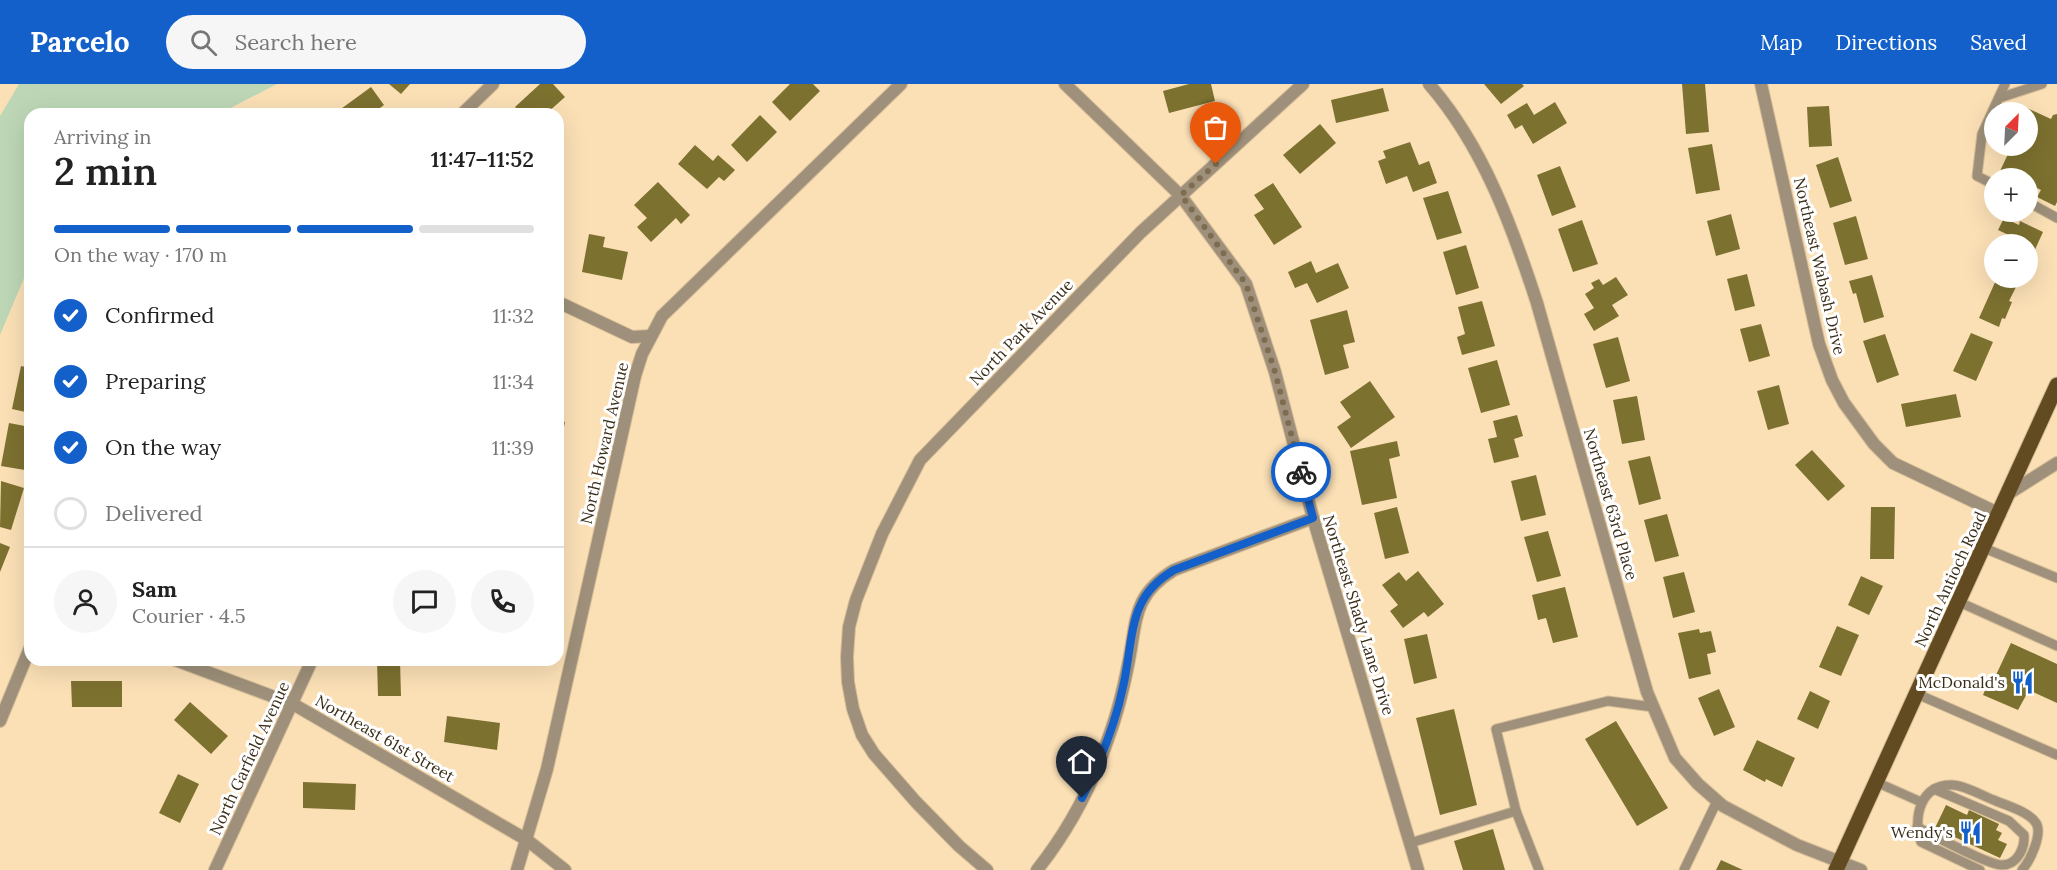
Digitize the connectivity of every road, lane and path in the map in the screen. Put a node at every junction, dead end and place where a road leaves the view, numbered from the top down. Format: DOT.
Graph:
graph roads {
  1 [pos="493,84"];
  2 [pos="902,84"];
  3 [pos="1065,84"];
  4 [pos="1303,84"];
  5 [pos="1429,84"];
  6 [pos="1761,84"];
  7 [pos="2006,84"];
  8 [pos="2042,84"];
  9 [pos="1999,98"];
  10 [pos="468,108"];
  11 [pos="1984,180"];
  12 [pos="1181,195"];
  13 [pos="2038,208"];
  14 [pos="2057,218"];
  15 [pos="564,305"];
  16 [pos="650,336"];
  17 [pos="2057,385"];
  18 [pos="2053,403"];
  19 [pos="2057,464"];
  20 [pos="2008,494"];
  21 [pos="2000,514"];
  22 [pos="1313,518"];
  23 [pos="1984,548"];
  24 [pos="2057,578"];
  25 [pos="1959,602"];
  26 [pos="2057,646"];
  27 [pos="24,664"];
  28 [pos="191,666"];
  29 [pos="309,666"];
  30 [pos="1917,694"];
  31 [pos="293,704"];
  32 [pos="1653,707"];
  33 [pos="0,720"];
  34 [pos="2057,755"];
  35 [pos="1876,782"];
  36 [pos="1934,789"];
  37 [pos="1717,801"];
  38 [pos="1922,802"];
  39 [pos="1516,811"];
  40 [pos="1917,827"];
  41 [pos="527,840"];
  42 [pos="1410,843"];
  43 [pos="1838,866"];
  44 [pos="215,870"];
  45 [pos="517,870"];
  46 [pos="565,870"];
  47 [pos="987,870"];
  48 [pos="1037,870"];
  49 [pos="1418,870"];
  50 [pos="1539,870"];
  51 [pos="1684,870"];
  52 [pos="1861,870"];
  53 [pos="1980,870"];
  54 [pos="2022,870"];
  1 -- 10 [label="street"];
  2 -- 16 [label="street, North Howard Avenue"];
  3 -- 12 [label="street, Northeast Shady Lane Drive"];
  4 -- 12 [label="street, North Park Avenue"];
  5 -- 32 [label="street, Northeast 63rd Place"];
  6 -- 21 [label="street, Northeast Wabash Drive"];
  7 -- 9 [label="lane"];
  8 -- 9 [label="lane"];
  9 -- 11 [label="lane"];
  12 -- 22 [label="street, Northeast Shady Lane Drive"];
  12 -- 47 [label="street, North Park Avenue"];
  13 -- 14 [label="lane"];
  15 -- 16 [label="street"];
  16 -- 41 [label="street, North Howard Avenue"];
  17 -- 18 [label="main road, North Antioch Road"];
  18 -- 20 [label="main road, North Antioch Road"];
  19 -- 20 [label="street"];
  20 -- 21 [label="main road, North Antioch Road"];
  21 -- 23 [label="main road, North Antioch Road"];
  22 -- 42 [label="street, Northeast Shady Lane Drive"];
  22 -- 48 [label="street"];
  23 -- 24 [label="lane"];
  23 -- 25 [label="main road, North Antioch Road"];
  25 -- 26 [label="lane"];
  25 -- 30 [label="main road, North Antioch Road"];
  27 -- 33 [label="street"];
  28 -- 31 [label="street, Northeast 61st Street"];
  29 -- 31 [label="street, North Garfield Avenue"];
  30 -- 34 [label="lane"];
  30 -- 35 [label="main road, North Antioch Road"];
  31 -- 41 [label="street, Northeast 61st Street"];
  31 -- 44 [label="street, North Garfield Avenue"];
  32 -- 37 [label="street, Northeast 63rd Place"];
  32 -- 39 [label="lane"];
  35 -- 38 [label="lane"];
  35 -- 43 [label="main road, North Antioch Road"];
  36 -- 38 [label="lane"];
  36 -- 40 [label="lane"];
  36 -- 54 [label="lane"];
  37 -- 43 [label="street, Northeast 63rd Place"];
  37 -- 51 [label="lane"];
  38 -- 40 [label="lane"];
  39 -- 42 [label="lane"];
  39 -- 50 [label="lane"];
  40 -- 53 [label="lane"];
  41 -- 45 [label="street, North Howard Avenue"];
  41 -- 46 [label="street, Northeast 61st Street"];
  42 -- 49 [label="street, Northeast Shady Lane Drive"];
  43 -- 52 [label="street, Northeast 63rd Place"];
}
